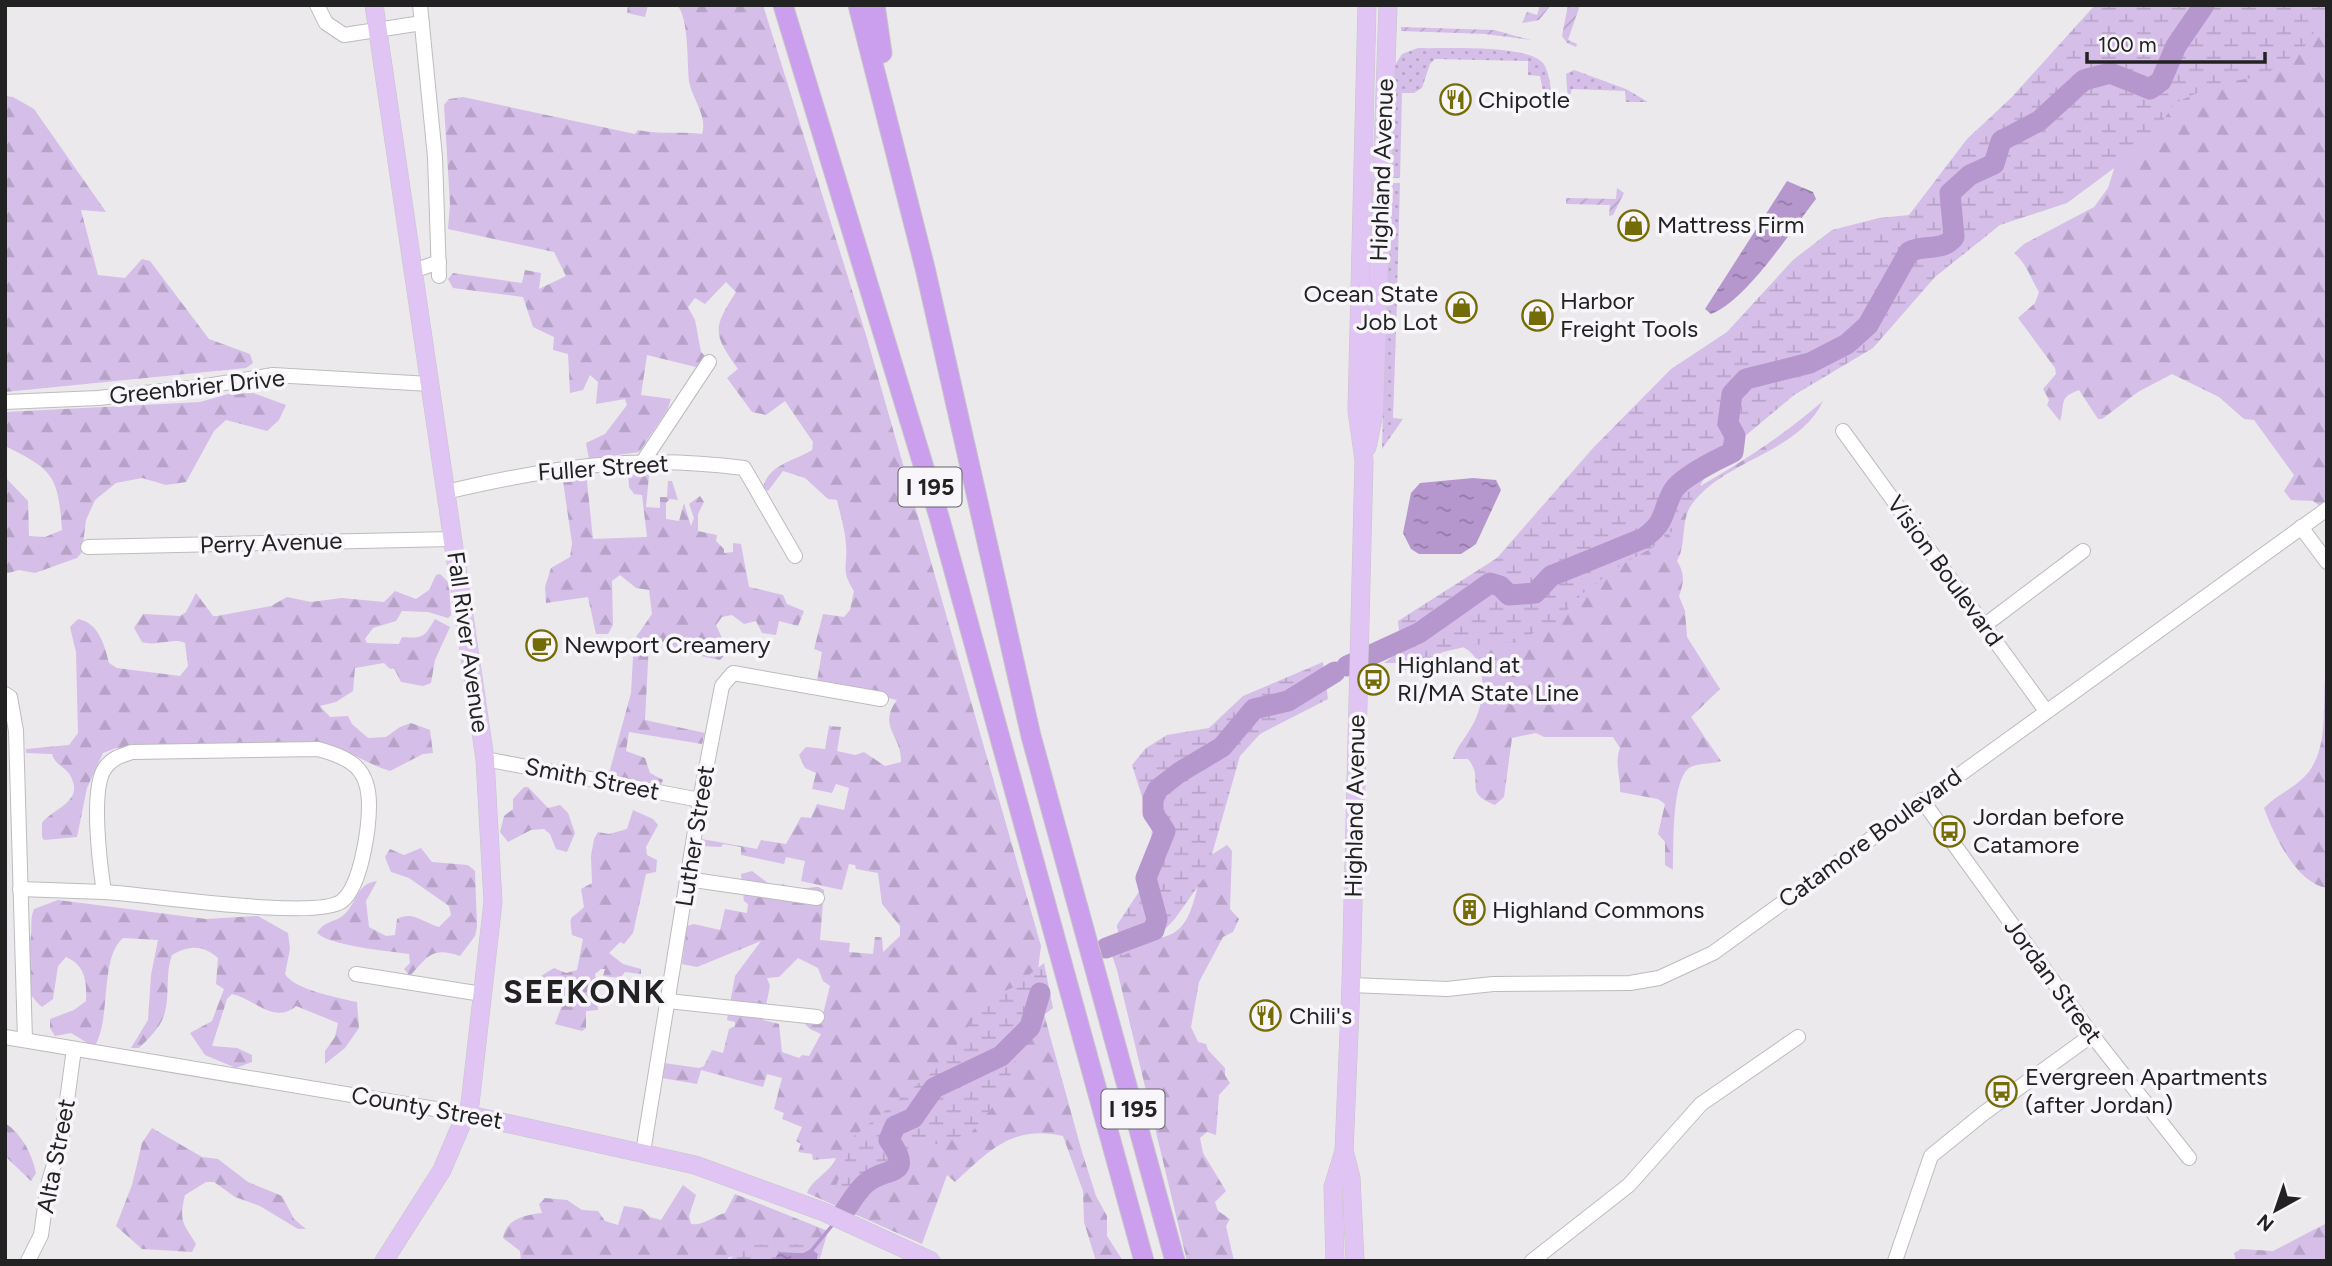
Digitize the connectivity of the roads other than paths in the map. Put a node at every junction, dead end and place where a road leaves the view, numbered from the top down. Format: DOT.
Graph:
graph roads {
  1 [pos="317,5"];
  2 [pos="374,5"];
  3 [pos="420,5"];
  4 [pos="783,5"];
  5 [pos="858,5"];
  6 [pos="875,5"];
  7 [pos="1367,5"];
  8 [pos="1388,5"];
  9 [pos="422,23"];
  10 [pos="377,30"];
  11 [pos="893,137"];
  12 [pos="413,271"];
  13 [pos="709,362"];
  14 [pos="430,384"];
  15 [pos="5,402"];
  16 [pos="1843,431"];
  17 [pos="644,460"];
  18 [pos="1364,460"];
  19 [pos="446,492"];
  20 [pos="2327,509"];
  21 [pos="2301,527"];
  22 [pos="453,539"];
  23 [pos="88,547"];
  24 [pos="2083,551"];
  25 [pos="795,556"];
  26 [pos="2327,562"];
  27 [pos="1985,625"];
  28 [pos="5,694"];
  29 [pos="881,699"];
  30 [pos="2046,711"];
  31 [pos="485,759"];
  32 [pos="700,800"];
  33 [pos="1922,800"];
  34 [pos="687,879"];
  35 [pos="20,888"];
  36 [pos="104,892"];
  37 [pos="817,898"];
  38 [pos="356,974"];
  39 [pos="1352,985"];
  40 [pos="482,994"];
  41 [pos="668,1001"];
  42 [pos="817,1017"];
  43 [pos="2092,1035"];
  44 [pos="5,1037"];
  45 [pos="1798,1037"];
  46 [pos="25,1040"];
  47 [pos="74,1049"];
  48 [pos="465,1114"];
  49 [pos="1344,1151"];
  50 [pos="643,1153"];
  51 [pos="2189,1158"];
  52 [pos="891,1242"];
  53 [pos="34,1258"];
  54 [pos="1335,1260"];
  55 [pos="384,1261"];
  56 [pos="910,1261"];
  57 [pos="931,1261"];
  58 [pos="1144,1261"];
  59 [pos="1175,1261"];
  60 [pos="1355,1261"];
  61 [pos="1532,1261"];
  62 [pos="1895,1261"];
  1 -- 10 [label="street"];
  2 -- 10 [label="main road, Fall River Avenue"];
  3 -- 9 [label="street"];
  4 -- 58 [label="highway, I 195"];
  5 -- 11 [label="highway, I 195"];
  6 -- 11 [label="highway"];
  7 -- 18 [label="main road, Highland Avenue"];
  8 -- 18 [label="main road, Highland Avenue"];
  9 -- 10 [label="street"];
  9 -- 12 [label="street"];
  10 -- 12 [label="main road, Fall River Avenue"];
  11 -- 59 [label="highway, I 195"];
  12 -- 14 [label="main road, Fall River Avenue"];
  13 -- 17 [label="street"];
  14 -- 15 [label="street, Greenbrier Drive"];
  14 -- 19 [label="main road, Fall River Avenue"];
  16 -- 27 [label="street, Vision Boulevard"];
  17 -- 19 [label="street, Fuller Street"];
  17 -- 25 [label="street, Fuller Street"];
  18 -- 39 [label="main road, Highland Avenue"];
  19 -- 22 [label="main road, Fall River Avenue"];
  20 -- 21 [label="street, Catamore Boulevard"];
  21 -- 26 [label="street"];
  21 -- 30 [label="street, Catamore Boulevard"];
  22 -- 23 [label="street, Perry Avenue"];
  22 -- 31 [label="main road, Fall River Avenue"];
  24 -- 27 [label="street"];
  27 -- 30 [label="street, Vision Boulevard"];
  28 -- 35 [label="street"];
  29 -- 32 [label="street, Luther Street"];
  30 -- 33 [label="street, Catamore Boulevard"];
  31 -- 32 [label="street, Smith Street"];
  31 -- 40 [label="main road, Fall River Avenue"];
  32 -- 34 [label="street, Luther Street"];
  33 -- 39 [label="street, Catamore Boulevard"];
  33 -- 43 [label="street, Jordan Street"];
  34 -- 37 [label="street"];
  34 -- 41 [label="street, Luther Street"];
  35 -- 36 [label="street"];
  35 -- 46 [label="street"];
  36 -- 36 [label="street"];
  38 -- 40 [label="street"];
  39 -- 49 [label="main road, Highland Avenue"];
  40 -- 48 [label="main road, Fall River Avenue"];
  41 -- 42 [label="street"];
  41 -- 50 [label="street, Luther Street"];
  43 -- 51 [label="street, Jordan Street"];
  43 -- 62 [label="street"];
  44 -- 46 [label="street, County Street"];
  45 -- 61 [label="street"];
  46 -- 47 [label="street, County Street"];
  47 -- 48 [label="street, County Street"];
  47 -- 53 [label="street, Alta Street"];
  48 -- 50 [label="main road, County Street"];
  48 -- 55 [label="main road, Fall River Avenue"];
  49 -- 54 [label="main road, Highland Avenue"];
  49 -- 60 [label="main road, Highland Avenue"];
  50 -- 52 [label="main road, County Street"];
  52 -- 56 [label="main road"];
  52 -- 57 [label="main road, County Street"];
}
